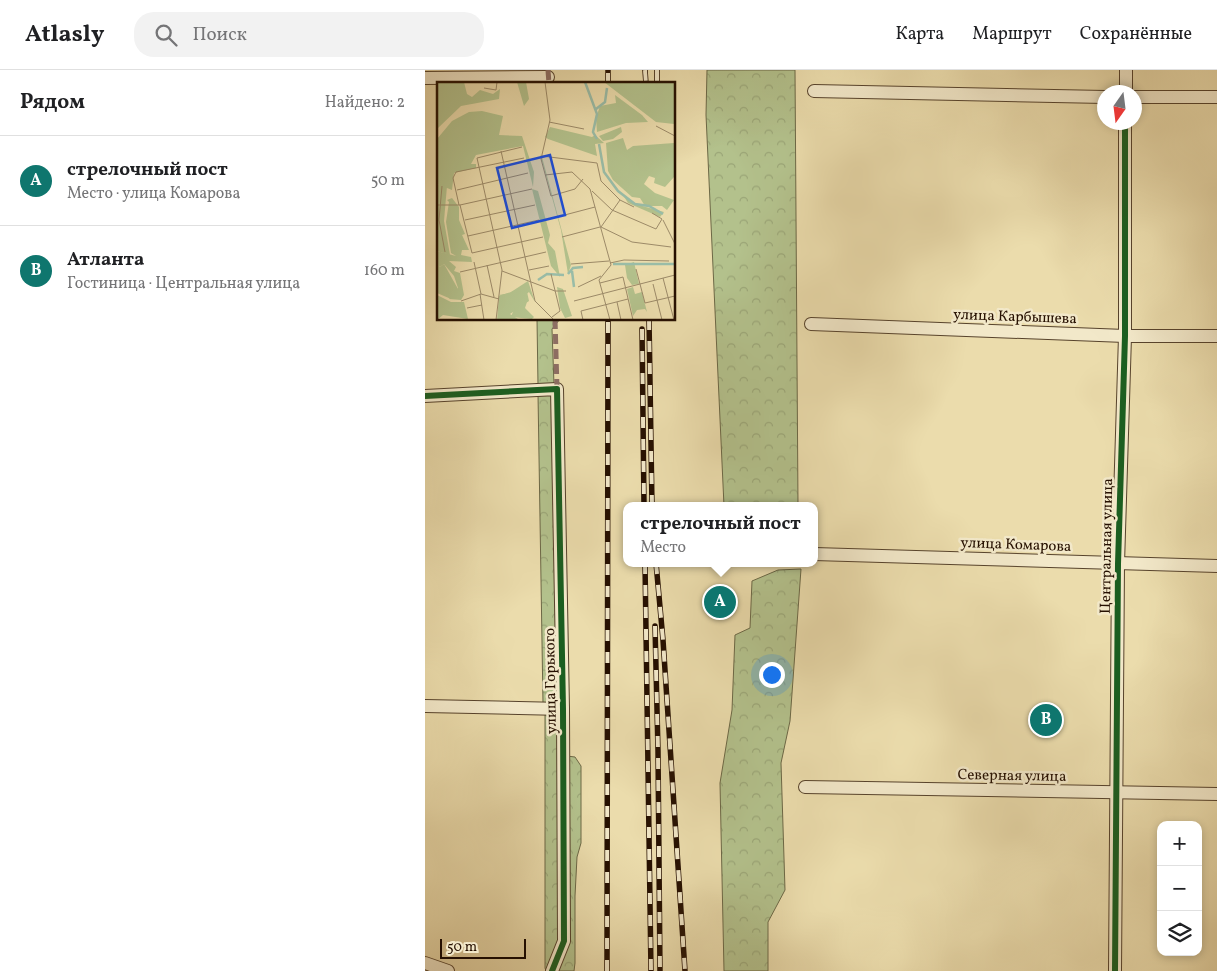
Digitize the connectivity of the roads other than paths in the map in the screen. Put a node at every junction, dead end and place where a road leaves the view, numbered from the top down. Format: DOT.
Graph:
graph roads {
  1 [pos="1126,70"];
  2 [pos="549,77"];
  3 [pos="425,78"];
  4 [pos="1126,85"];
  5 [pos="815,91"];
  6 [pos="1097,97"];
  7 [pos="1142,97"];
  8 [pos="1217,97"];
  9 [pos="1125,130"];
  10 [pos="811,324"];
  11 [pos="1125,336"];
  12 [pos="1217,336"];
  13 [pos="425,396"];
  14 [pos="818,554"];
  15 [pos="1118,564"];
  16 [pos="1217,566"];
  17 [pos="425,706"];
  18 [pos="563,709"];
  19 [pos="805,787"];
  20 [pos="1115,794"];
  21 [pos="1217,794"];
  22 [pos="425,963"];
  23 [pos="448,971"];
  24 [pos="552,971"];
  25 [pos="1115,971"];
  1 -- 4 [label="street"];
  2 -- 3 [label="street"];
  5 -- 6 [label="street"];
  7 -- 8 [label="street"];
  9 -- 11 [label="street, Центральная улица"];
  10 -- 11 [label="street, улица Карбышева"];
  11 -- 12 [label="street, улица Карбышева"];
  11 -- 15 [label="street, Центральная улица"];
  13 -- 18 [label="street, улица Горького"];
  14 -- 15 [label="street, улица Комарова"];
  15 -- 16 [label="street, улица Комарова"];
  15 -- 20 [label="street, Центральная улица"];
  17 -- 18 [label="street"];
  18 -- 24 [label="street, улица Горького"];
  19 -- 20 [label="street, Северная улица"];
  20 -- 21 [label="street, Северная улица"];
  20 -- 25 [label="street, Центральная улица"];
  22 -- 23 [label="street"];
}
